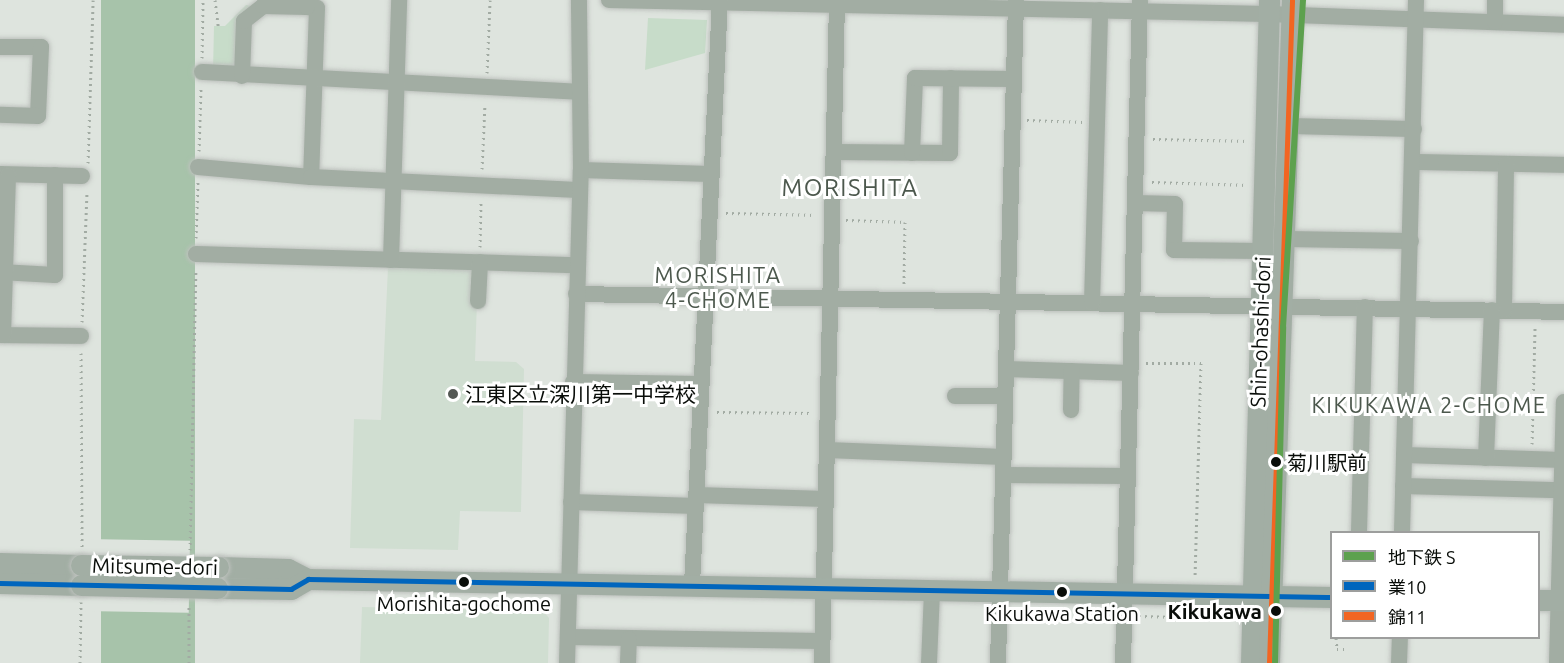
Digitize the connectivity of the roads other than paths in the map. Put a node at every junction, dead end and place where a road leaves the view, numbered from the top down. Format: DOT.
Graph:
graph roads {
  1 [pos="399,0"];
  2 [pos="579,0"];
  3 [pos="609,0"];
  4 [pos="1416,0"];
  5 [pos="1495,0"];
  6 [pos="720,1"];
  7 [pos="771,2"];
  8 [pos="837,2"];
  9 [pos="925,3"];
  10 [pos="307,4"];
  11 [pos="1016,5"];
  12 [pos="1140,6"];
  13 [pos="1268,7"];
  14 [pos="1292,7"];
  15 [pos="1100,10"];
  16 [pos="1416,19"];
  17 [pos="1495,22"];
  18 [pos="1564,25"];
  19 [pos="0,47"];
  20 [pos="202,72"];
  21 [pos="242,76"];
  22 [pos="951,78"];
  23 [pos="1014,79"];
  24 [pos="315,80"];
  25 [pos="398,85"];
  26 [pos="579,92"];
  27 [pos="0,115"];
  28 [pos="1288,126"];
  29 [pos="1414,129"];
  30 [pos="834,152"];
  31 [pos="912,153"];
  32 [pos="1413,162"];
  33 [pos="1506,164"];
  34 [pos="1564,165"];
  35 [pos="198,167"];
  36 [pos="580,170"];
  37 [pos="710,174"];
  38 [pos="4,175"];
  39 [pos="55,175"];
  40 [pos="82,176"];
  41 [pos="311,177"];
  42 [pos="394,181"];
  43 [pos="578,190"];
  44 [pos="1136,203"];
  45 [pos="3,225"];
  46 [pos="1286,240"];
  47 [pos="1411,241"];
  48 [pos="1262,251"];
  49 [pos="196,254"];
  50 [pos="391,260"];
  51 [pos="480,262"];
  52 [pos="576,265"];
  53 [pos="3,272"];
  54 [pos="576,294"];
  55 [pos="705,297"];
  56 [pos="831,297"];
  57 [pos="478,301"];
  58 [pos="1008,301"];
  59 [pos="1092,303"];
  60 [pos="1133,304"];
  61 [pos="1260,305"];
  62 [pos="1284,306"];
  63 [pos="1365,307"];
  64 [pos="1410,308"];
  65 [pos="1498,310"];
  66 [pos="1564,312"];
  67 [pos="2,335"];
  68 [pos="81,336"];
  69 [pos="1131,368"];
  70 [pos="1006,369"];
  71 [pos="1072,371"];
  72 [pos="573,382"];
  73 [pos="701,384"];
  74 [pos="955,396"];
  75 [pos="1005,396"];
  76 [pos="1564,402"];
  77 [pos="1071,410"];
  78 [pos="827,450"];
  79 [pos="1404,455"];
  80 [pos="1004,457"];
  81 [pos="1486,458"];
  82 [pos="1563,466"];
  83 [pos="1003,475"];
  84 [pos="1128,476"];
  85 [pos="1403,486"];
  86 [pos="1562,490"];
  87 [pos="826,499"];
  88 [pos="696,501"];
  89 [pos="571,502"];
  90 [pos="1359,531"];
  91 [pos="1402,531"];
  92 [pos="0,563"];
  93 [pos="81,575"];
  94 [pos="308,579"];
  95 [pos="0,584"];
  96 [pos="570,584"];
  97 [pos="692,585"];
  98 [pos="824,588"];
  99 [pos="932,590"];
  100 [pos="1000,591"];
  101 [pos="1125,593"];
  102 [pos="1262,596"];
  103 [pos="1330,597"];
  104 [pos="1554,600"];
  105 [pos="568,638"];
  106 [pos="629,639"];
  107 [pos="1400,639"];
  108 [pos="822,641"];
  109 [pos="567,663"];
  110 [pos="628,663"];
  111 [pos="822,663"];
  112 [pos="929,663"];
  113 [pos="998,663"];
  114 [pos="1123,663"];
  115 [pos="1251,663"];
  116 [pos="1269,663"];
  117 [pos="1398,663"];
  118 [pos="1557,663"];
  1 -- 25 [label="street"];
  2 -- 26 [label="street"];
  3 -- 6 [label="street"];
  4 -- 16 [label="street"];
  5 -- 17 [label="street"];
  6 -- 7 [label="street"];
  6 -- 37 [label="street"];
  7 -- 8 [label="street"];
  8 -- 9 [label="street"];
  8 -- 30 [label="street"];
  9 -- 11 [label="street"];
  10 -- 21 [label="street"];
  10 -- 24 [label="street"];
  11 -- 15 [label="street"];
  11 -- 23 [label="street"];
  12 -- 13 [label="street"];
  12 -- 15 [label="street"];
  12 -- 44 [label="street"];
  13 -- 14 [label="street"];
  13 -- 48 [label="main road, Shin-ohashi-dori"];
  14 -- 16 [label="street"];
  14 -- 28 [label="main road"];
  15 -- 59 [label="street"];
  16 -- 17 [label="street"];
  16 -- 29 [label="street"];
  17 -- 18 [label="street"];
  19 -- 27 [label="street"];
  20 -- 21 [label="street"];
  21 -- 24 [label="street"];
  22 -- 23 [label="street"];
  22 -- 31 [label="street"];
  22 -- 31 [label="street"];
  23 -- 58 [label="street"];
  24 -- 25 [label="street"];
  24 -- 41 [label="street"];
  25 -- 26 [label="street"];
  25 -- 42 [label="street"];
  26 -- 36 [label="street"];
  28 -- 29 [label="street"];
  28 -- 46 [label="main road"];
  29 -- 32 [label="street"];
  30 -- 31 [label="street"];
  30 -- 56 [label="street"];
  32 -- 33 [label="street"];
  32 -- 47 [label="street"];
  33 -- 34 [label="street"];
  33 -- 65 [label="street"];
  35 -- 41 [label="street"];
  36 -- 37 [label="street"];
  36 -- 43 [label="street"];
  37 -- 55 [label="street"];
  38 -- 39 [label="street"];
  38 -- 45 [label="street"];
  39 -- 40 [label="street"];
  39 -- 53 [label="street"];
  41 -- 42 [label="street"];
  42 -- 43 [label="street"];
  42 -- 50 [label="street"];
  43 -- 52 [label="street"];
  44 -- 48 [label="street"];
  44 -- 60 [label="street"];
  45 -- 53 [label="street"];
  46 -- 47 [label="street"];
  46 -- 62 [label="main road"];
  47 -- 64 [label="street"];
  48 -- 61 [label="main road, Shin-ohashi-dori"];
  49 -- 50 [label="street"];
  50 -- 51 [label="street"];
  51 -- 52 [label="street"];
  51 -- 57 [label="street"];
  52 -- 54 [label="street"];
  53 -- 67 [label="street"];
  54 -- 55 [label="street"];
  54 -- 72 [label="street"];
  55 -- 56 [label="street"];
  55 -- 73 [label="street"];
  56 -- 58 [label="street"];
  56 -- 78 [label="street"];
  58 -- 59 [label="street"];
  58 -- 70 [label="street"];
  59 -- 60 [label="street"];
  60 -- 61 [label="street"];
  60 -- 69 [label="street"];
  61 -- 62 [label="street"];
  61 -- 102 [label="main road, Shin-ohashi-dori"];
  62 -- 63 [label="street"];
  62 -- 102 [label="main road"];
  63 -- 64 [label="street"];
  63 -- 90 [label="street"];
  64 -- 65 [label="street"];
  64 -- 79 [label="street"];
  65 -- 66 [label="street"];
  65 -- 81 [label="street"];
  67 -- 68 [label="street"];
  69 -- 71 [label="street"];
  69 -- 84 [label="street"];
  70 -- 71 [label="street"];
  70 -- 75 [label="street"];
  71 -- 77 [label="street"];
  72 -- 73 [label="street"];
  72 -- 89 [label="street"];
  73 -- 88 [label="street"];
  74 -- 75 [label="street"];
  75 -- 80 [label="street"];
  76 -- 82 [label="street"];
  78 -- 80 [label="street"];
  78 -- 87 [label="street"];
  79 -- 81 [label="street"];
  79 -- 85 [label="street"];
  80 -- 83 [label="street"];
  81 -- 82 [label="street"];
  82 -- 86 [label="street"];
  83 -- 84 [label="street"];
  83 -- 100 [label="street"];
  84 -- 101 [label="street"];
  85 -- 86 [label="street"];
  85 -- 91 [label="street"];
  86 -- 104 [label="street"];
  87 -- 88 [label="street"];
  87 -- 98 [label="street"];
  88 -- 89 [label="street"];
  88 -- 97 [label="street"];
  89 -- 96 [label="street"];
  92 -- 93 [label="main road, Mitsume-dori"];
  93 -- 94 [label="main road, Mitsume-dori, bridge"];
  93 -- 94 [label="main road, Mitsume-dori, bridge"];
  93 -- 95 [label="main road, Mitsume-dori"];
  94 -- 96 [label="main road, Mitsume-dori"];
  96 -- 97 [label="main road, Mitsume-dori"];
  96 -- 105 [label="street"];
  97 -- 98 [label="main road, Mitsume-dori"];
  98 -- 99 [label="main road, Mitsume-dori"];
  98 -- 108 [label="street"];
  99 -- 100 [label="main road, Mitsume-dori"];
  99 -- 112 [label="street"];
  100 -- 101 [label="main road, Mitsume-dori"];
  100 -- 113 [label="street"];
  101 -- 102 [label="main road, Mitsume-dori"];
  101 -- 114 [label="street"];
  102 -- 103 [label="main road, Mitsume-dori"];
  102 -- 115 [label="main road, Shin-ohashi-dori"];
  102 -- 116 [label="main road"];
  104 -- 118 [label="street"];
  105 -- 106 [label="street"];
  105 -- 109 [label="street"];
  106 -- 108 [label="street"];
  106 -- 110 [label="street"];
  107 -- 117 [label="street"];
  108 -- 111 [label="street"];
}
